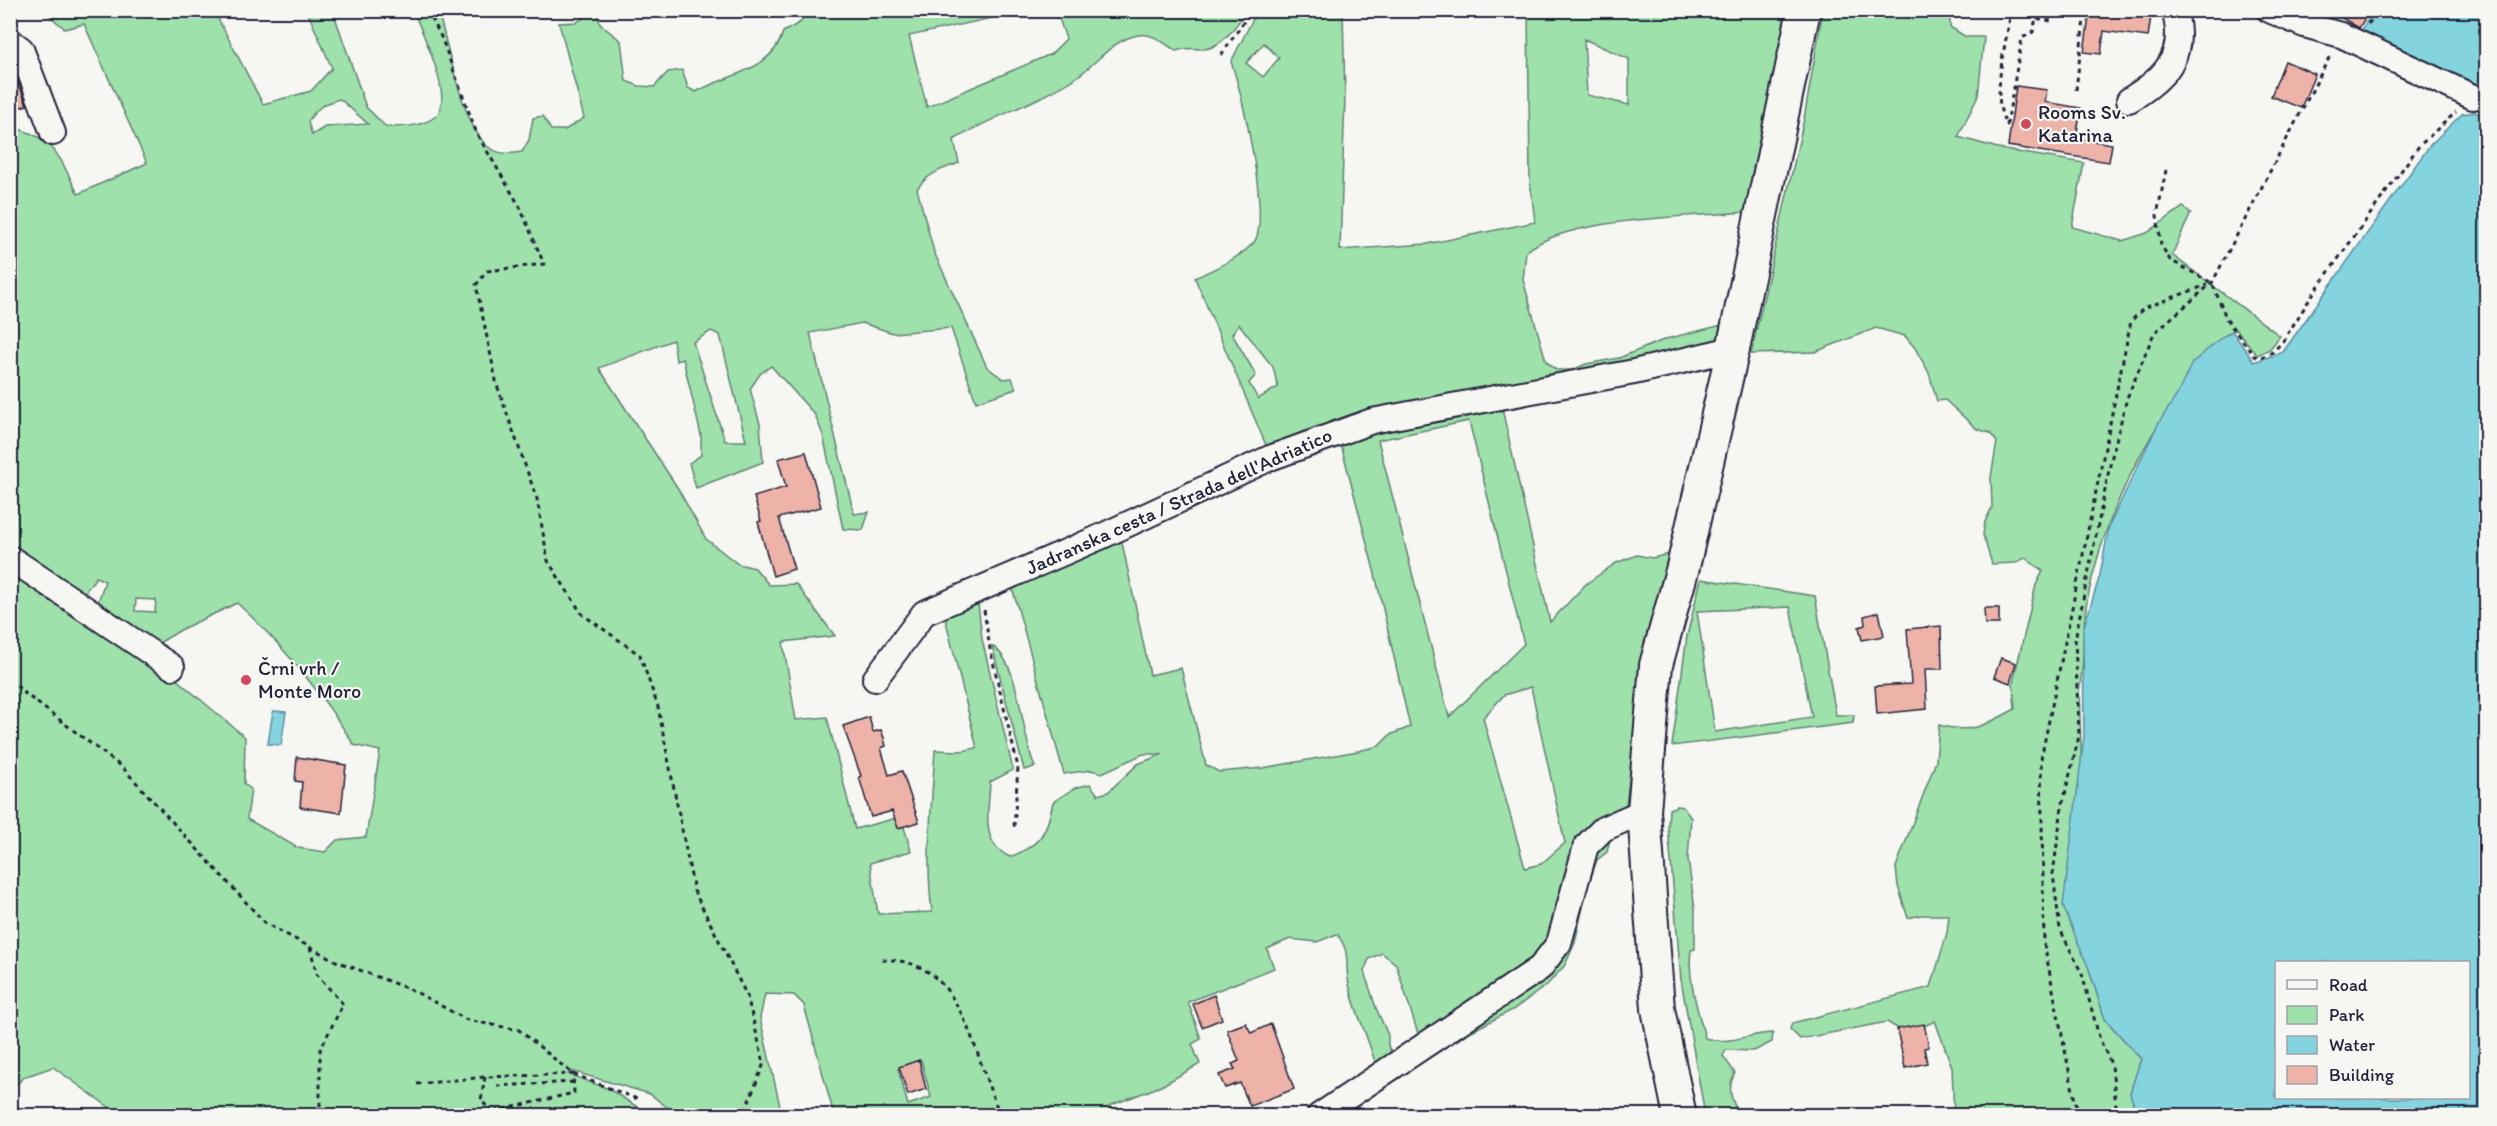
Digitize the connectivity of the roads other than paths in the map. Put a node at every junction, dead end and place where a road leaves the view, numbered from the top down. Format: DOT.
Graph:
graph roads {
  1 [pos="1804,10"];
  2 [pos="2174,10"];
  3 [pos="2269,10"];
  4 [pos="2306,18"];
  5 [pos="10,41"];
  6 [pos="2473,97"];
  7 [pos="2129,100"];
  8 [pos="53,133"];
  9 [pos="1733,349"];
  10 [pos="10,558"];
  11 [pos="172,667"];
  12 [pos="874,679"];
  13 [pos="1644,811"];
  14 [pos="1319,1116"];
  15 [pos="1680,1116"];
  1 -- 9 [label="main road"];
  2 -- 7 [label="street"];
  3 -- 4 [label="street"];
  4 -- 6 [label="street"];
  5 -- 8 [label="street"];
  9 -- 12 [label="street, Jadranska cesta / Strada dell'Adriatico"];
  9 -- 13 [label="main road"];
  10 -- 11 [label="street"];
  13 -- 14 [label="street"];
  13 -- 15 [label="main road"];
}
